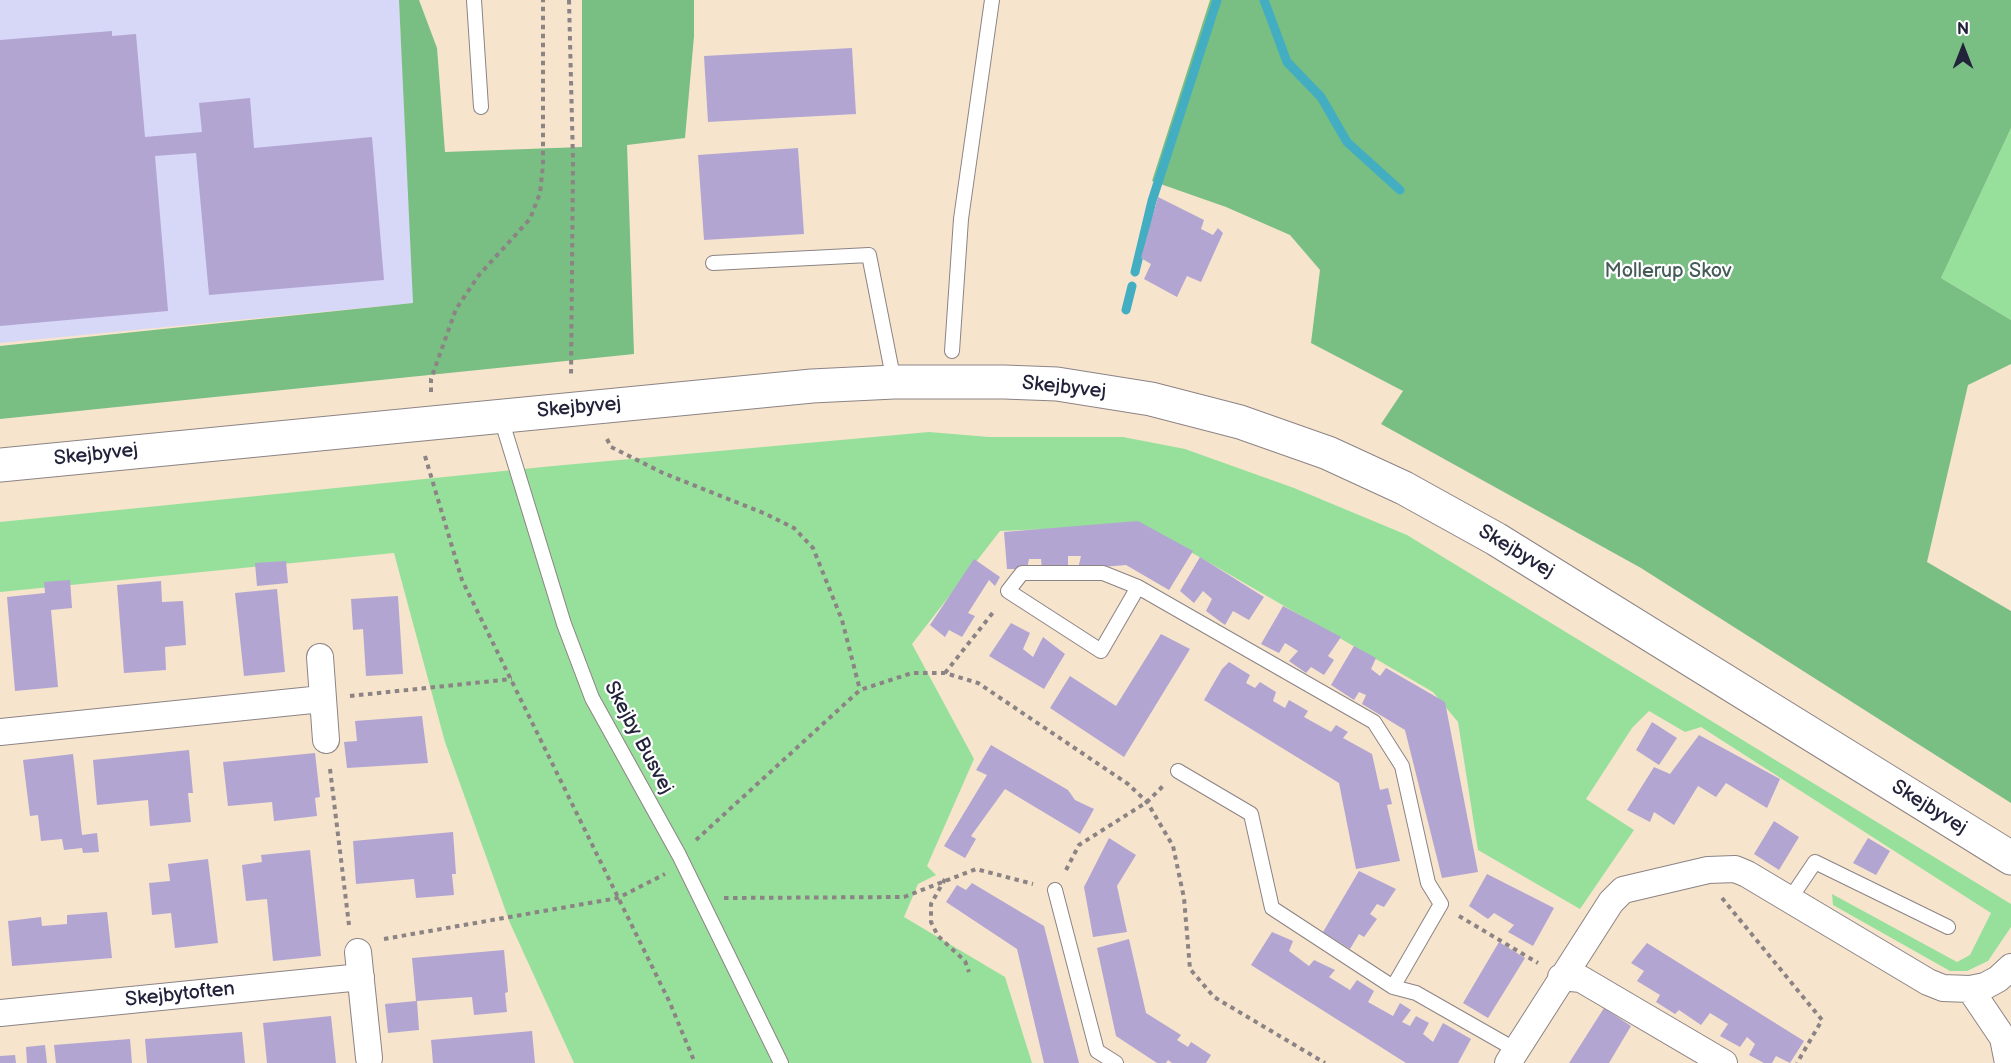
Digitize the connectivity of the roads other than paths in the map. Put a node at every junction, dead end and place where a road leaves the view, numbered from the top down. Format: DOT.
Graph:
graph roads {
  1 [pos="474,0"];
  2 [pos="992,0"];
  3 [pos="481,107"];
  4 [pos="713,263"];
  5 [pos="952,351"];
  6 [pos="894,382"];
  7 [pos="500,415"];
  8 [pos="0,465"];
  9 [pos="1138,587"];
  10 [pos="320,657"];
  11 [pos="322,699"];
  12 [pos="0,732"];
  13 [pos="326,740"];
  14 [pos="1178,771"];
  15 [pos="2011,858"];
  16 [pos="1055,890"];
  17 [pos="1790,899"];
  18 [pos="1948,927"];
  19 [pos="2011,967"];
  20 [pos="1561,977"];
  21 [pos="1393,987"];
  22 [pos="1970,989"];
  23 [pos="0,1014"];
  24 [pos="1512,1057"];
  25 [pos="369,1058"];
  26 [pos="781,1063"];
  27 [pos="1116,1063"];
  28 [pos="1724,1063"];
  29 [pos="2008,1063"];
  1 -- 3 [label="lane"];
  2 -- 5 [label="lane"];
  4 -- 6 [label="lane"];
  6 -- 7 [label="street, Skejbyvej"];
  6 -- 15 [label="street, Skejbyvej"];
  7 -- 8 [label="street, Skejbyvej"];
  7 -- 26 [label="lane, Skejby Busvej"];
  9 -- 9 [label="lane"];
  9 -- 21 [label="lane"];
  10 -- 11 [label="street"];
  11 -- 12 [label="street"];
  11 -- 13 [label="street"];
  14 -- 21 [label="lane"];
  16 -- 27 [label="lane"];
  17 -- 18 [label="lane"];
  17 -- 20 [label="street"];
  17 -- 22 [label="street"];
  19 -- 22 [label="street"];
  20 -- 24 [label="street"];
  20 -- 28 [label="street"];
  21 -- 24 [label="lane"];
  22 -- 29 [label="street"];
  23 -- 25 [label="street, Skejbytoften"];
}
